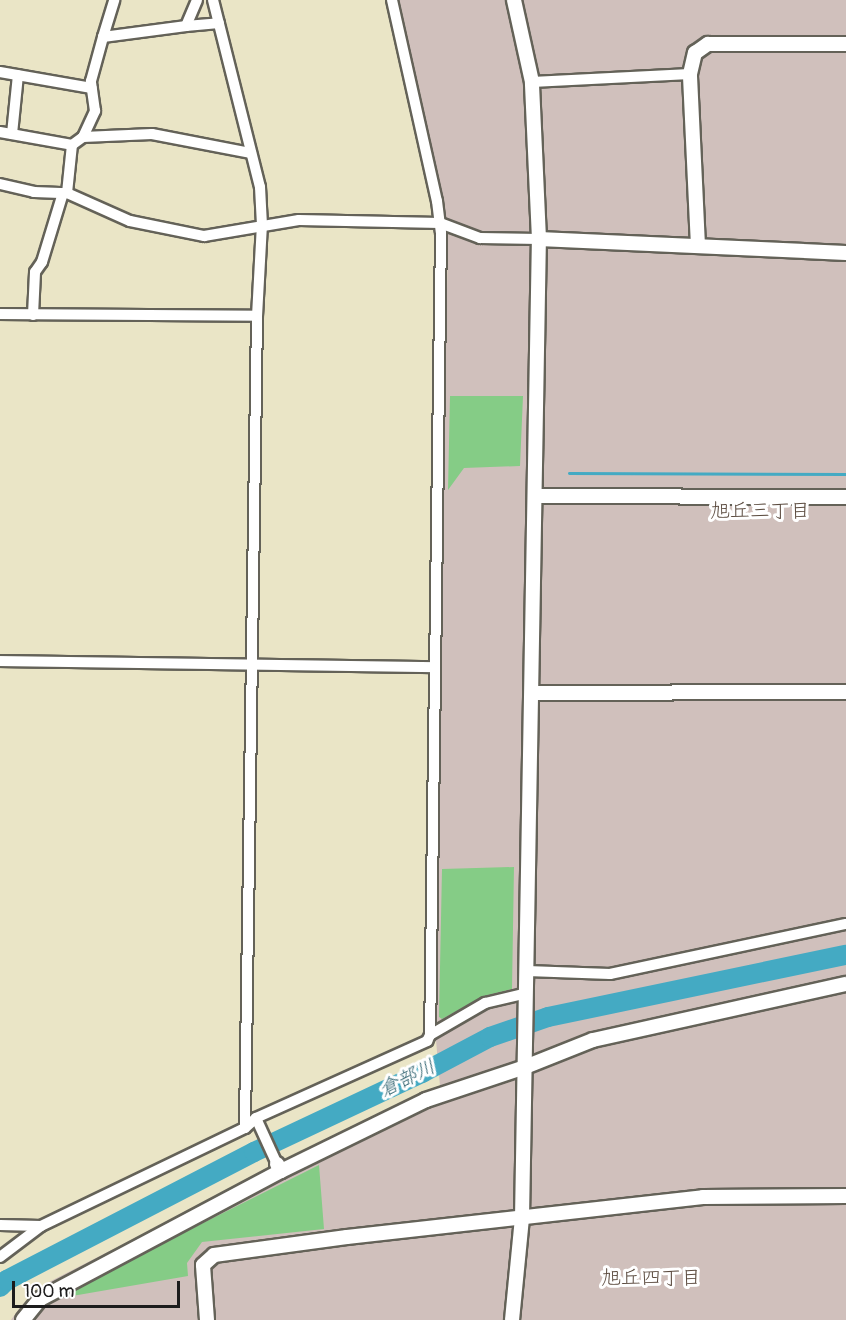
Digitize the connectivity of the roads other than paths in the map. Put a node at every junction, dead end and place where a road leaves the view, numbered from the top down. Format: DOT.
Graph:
graph roads {
  1 [pos="114,0"];
  2 [pos="197,0"];
  3 [pos="213,0"];
  4 [pos="392,0"];
  5 [pos="514,0"];
  6 [pos="219,23"];
  7 [pos="186,26"];
  8 [pos="104,37"];
  9 [pos="846,44"];
  10 [pos="0,72"];
  11 [pos="690,74"];
  12 [pos="18,75"];
  13 [pos="532,81"];
  14 [pos="92,88"];
  15 [pos="0,132"];
  16 [pos="12,134"];
  17 [pos="83,138"];
  18 [pos="72,145"];
  19 [pos="251,153"];
  20 [pos="0,184"];
  21 [pos="65,193"];
  22 [pos="440,223"];
  23 [pos="262,224"];
  24 [pos="538,239"];
  25 [pos="698,246"];
  26 [pos="846,253"];
  27 [pos="0,314"];
  28 [pos="33,315"];
  29 [pos="257,316"];
  30 [pos="535,496"];
  31 [pos="846,497"];
  32 [pos="0,661"];
  33 [pos="253,666"];
  34 [pos="434,667"];
  35 [pos="846,692"];
  36 [pos="532,693"];
  37 [pos="846,924"];
  38 [pos="527,971"];
  39 [pos="846,984"];
  40 [pos="527,999"];
  41 [pos="430,1035"];
  42 [pos="525,1067"];
  43 [pos="258,1122"];
  44 [pos="245,1128"];
  45 [pos="279,1168"];
  46 [pos="846,1196"];
  47 [pos="522,1218"];
  48 [pos="0,1225"];
  49 [pos="41,1226"];
  50 [pos="0,1257"];
  51 [pos="23,1320"];
  52 [pos="207,1320"];
  53 [pos="512,1320"];
  1 -- 8 [label="street"];
  2 -- 7 [label="street"];
  3 -- 6 [label="street"];
  4 -- 22 [label="street"];
  5 -- 13 [label="street"];
  6 -- 7 [label="street"];
  6 -- 19 [label="street"];
  7 -- 8 [label="street"];
  8 -- 14 [label="street"];
  9 -- 11 [label="street"];
  10 -- 12 [label="street"];
  11 -- 13 [label="street"];
  11 -- 25 [label="street"];
  12 -- 14 [label="street"];
  12 -- 16 [label="street"];
  13 -- 24 [label="street"];
  14 -- 17 [label="street"];
  15 -- 16 [label="street"];
  16 -- 18 [label="street"];
  17 -- 18 [label="street"];
  17 -- 19 [label="street"];
  18 -- 21 [label="street"];
  19 -- 23 [label="street"];
  20 -- 21 [label="street"];
  21 -- 23 [label="street"];
  21 -- 28 [label="street"];
  22 -- 23 [label="street"];
  22 -- 24 [label="street"];
  22 -- 34 [label="street"];
  23 -- 29 [label="street"];
  24 -- 25 [label="street"];
  24 -- 30 [label="street"];
  25 -- 26 [label="street"];
  27 -- 28 [label="street"];
  28 -- 29 [label="street"];
  29 -- 33 [label="street"];
  30 -- 31 [label="street"];
  30 -- 36 [label="street"];
  32 -- 33 [label="street"];
  33 -- 34 [label="street"];
  33 -- 44 [label="street"];
  34 -- 41 [label="street"];
  35 -- 36 [label="street"];
  36 -- 38 [label="street"];
  37 -- 38 [label="street"];
  38 -- 40 [label="street"];
  39 -- 42 [label="street"];
  40 -- 41 [label="street"];
  40 -- 42 [label="street"];
  41 -- 43 [label="street"];
  42 -- 45 [label="street"];
  42 -- 47 [label="street"];
  43 -- 44 [label="street"];
  43 -- 45 [label="street"];
  44 -- 49 [label="street"];
  45 -- 51 [label="street"];
  46 -- 47 [label="street"];
  47 -- 52 [label="street"];
  47 -- 53 [label="street"];
  48 -- 49 [label="street"];
  49 -- 50 [label="street"];
}
